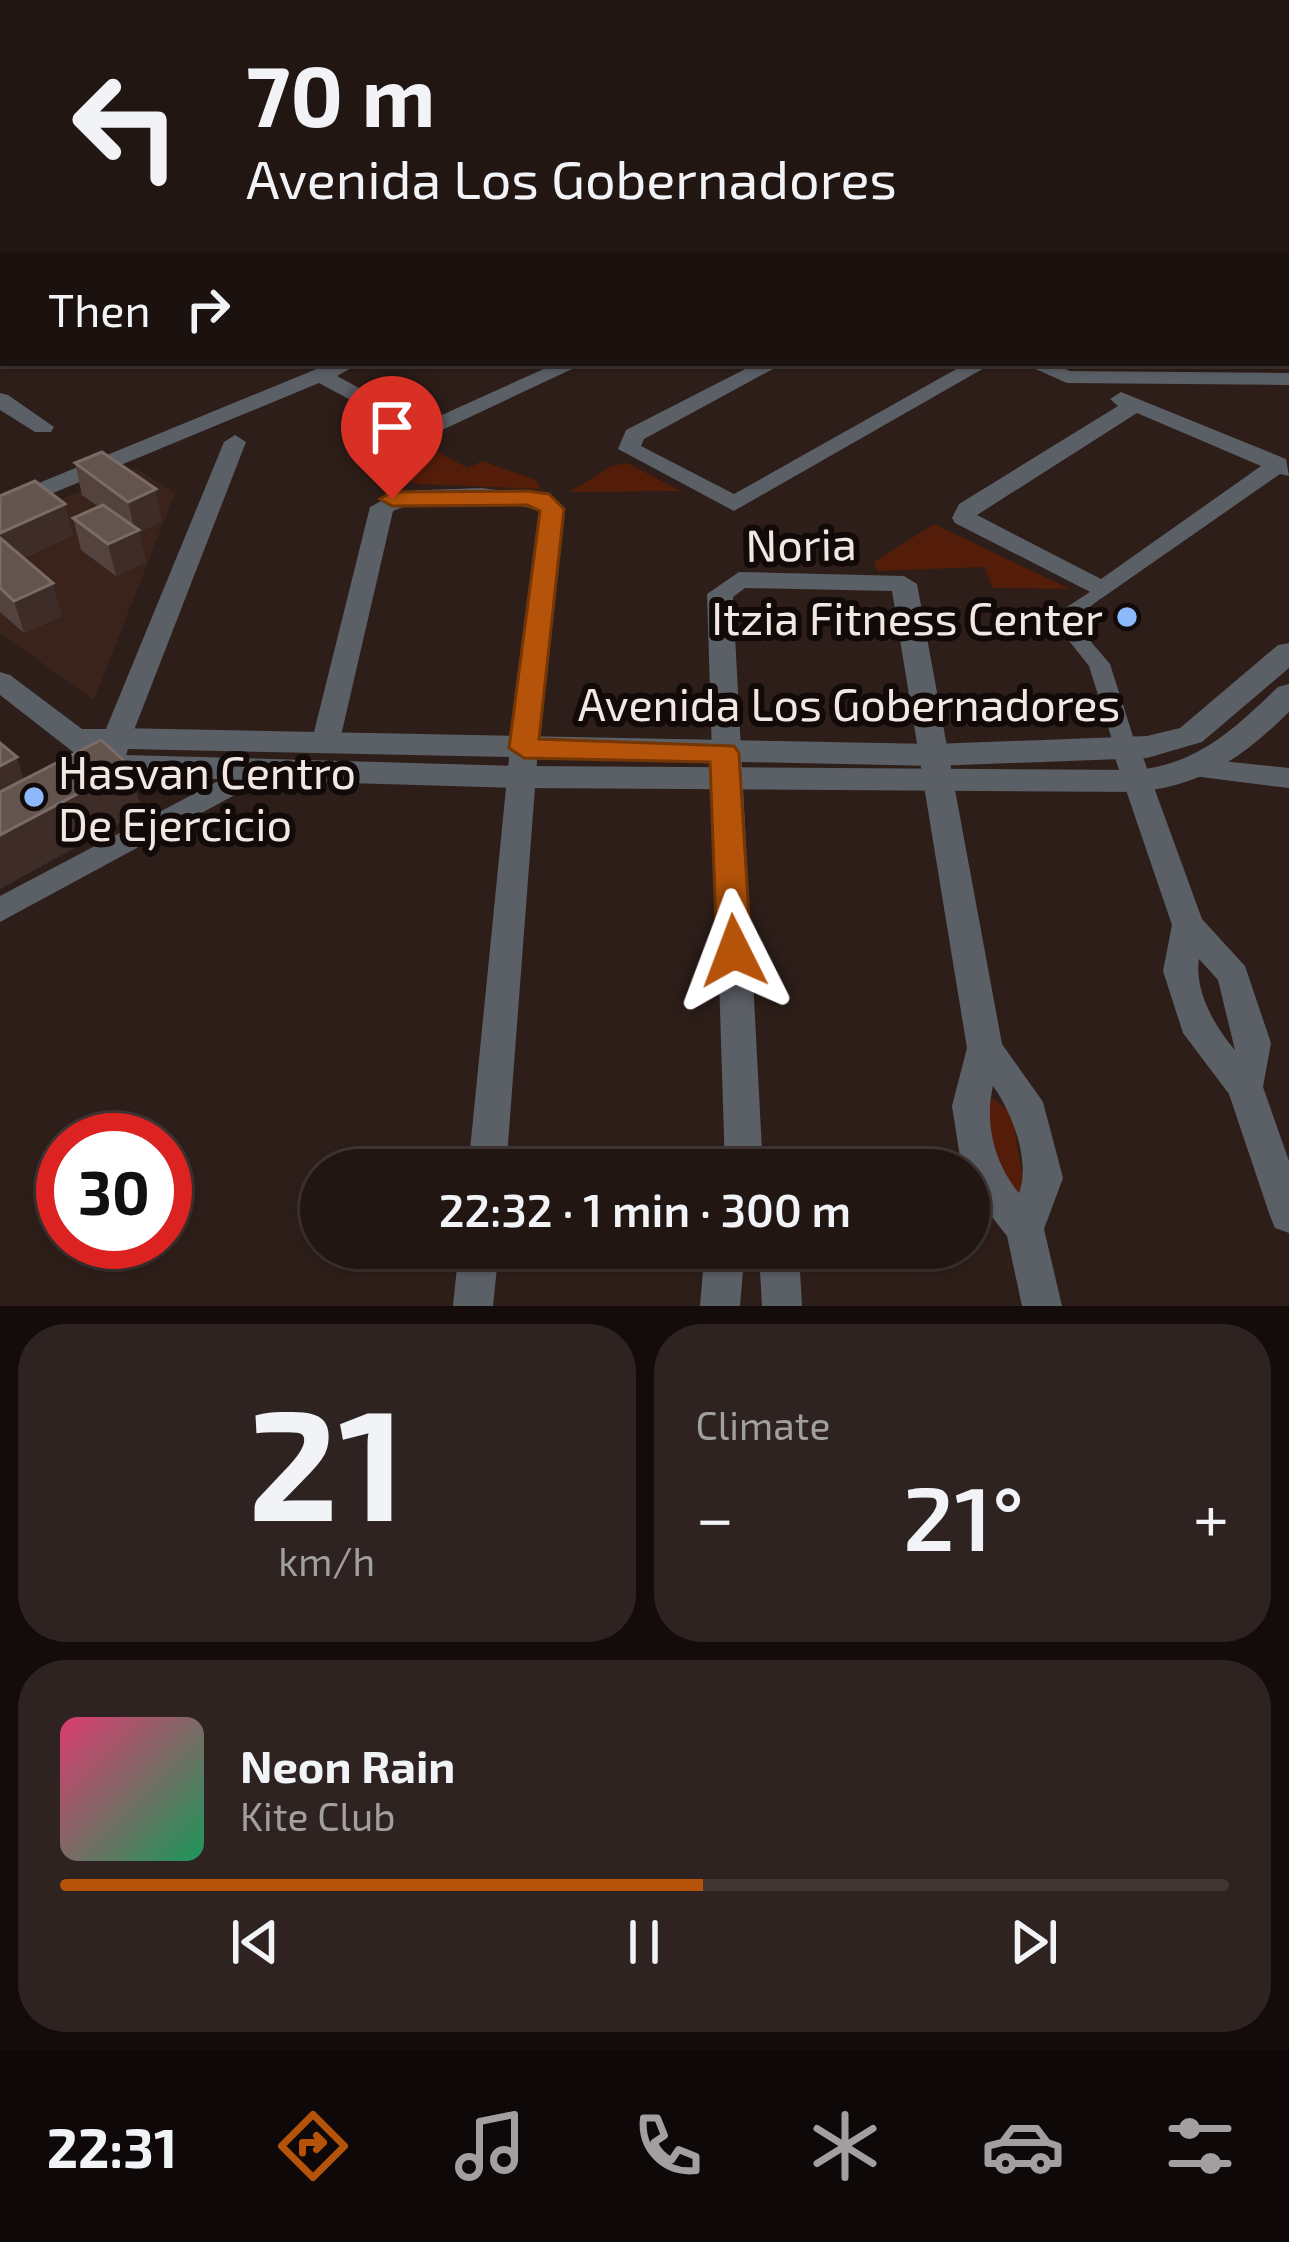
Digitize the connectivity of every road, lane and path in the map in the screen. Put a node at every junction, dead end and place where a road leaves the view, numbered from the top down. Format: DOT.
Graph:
graph roads {
  1 [pos="342,366"];
  2 [pos="567,366"];
  3 [pos="767,366"];
  4 [pos="977,366"];
  5 [pos="1042,366"];
  6 [pos="320,375"];
  7 [pos="1067,376"];
  8 [pos="1289,380"];
  9 [pos="0,400"];
  10 [pos="1135,405"];
  11 [pos="43,427"];
  12 [pos="235,442"];
  13 [pos="1283,466"];
  14 [pos="0,508"];
  15 [pos="1102,590"];
  16 [pos="1289,653"];
  17 [pos="0,681"];
  18 [pos="1289,694"];
  19 [pos="326,740"];
  20 [pos="1126,749"];
  21 [pos="111,752"];
  22 [pos="522,763"];
  23 [pos="725,765"];
  24 [pos="937,768"];
  25 [pos="260,769"];
  26 [pos="1203,769"];
  27 [pos="1289,778"];
  28 [pos="1138,781"];
  29 [pos="57,799"];
  30 [pos="0,910"];
  31 [pos="1188,926"];
  32 [pos="985,1048"];
  33 [pos="1245,1087"];
  34 [pos="489,1149"];
  35 [pos="743,1149"];
  36 [pos="1289,1216"];
  37 [pos="1025,1229"];
  38 [pos="476,1269"];
  39 [pos="723,1269"];
  40 [pos="779,1269"];
  41 [pos="472,1306"];
  42 [pos="720,1306"];
  43 [pos="782,1306"];
  44 [pos="1042,1306"];
  1 -- 6 [label="street"];
  2 -- 6 [label="street"];
  3 -- 4 [label="street"];
  5 -- 7 [label="street"];
  6 -- 14 [label="street"];
  7 -- 8 [label="street"];
  7 -- 10 [label="street"];
  9 -- 11 [label="street"];
  10 -- 13 [label="street"];
  10 -- 15 [label="street"];
  12 -- 21 [label="street"];
  13 -- 15 [label="street"];
  15 -- 20 [label="street"];
  16 -- 20 [label="street, Avenida Los Gobernadores"];
  17 -- 21 [label="street"];
  18 -- 26 [label="street, Avenida Los Gobernadores"];
  19 -- 21 [label="street, Avenida Los Gobernadores"];
  19 -- 22 [label="street, Avenida Los Gobernadores"];
  19 -- 22 [label="street"];
  20 -- 24 [label="street, Avenida Los Gobernadores"];
  20 -- 28 [label="street"];
  21 -- 25 [label="street, Avenida Los Gobernadores"];
  21 -- 29 [label="street"];
  22 -- 23 [label="street, Avenida Los Gobernadores"];
  22 -- 25 [label="street, Avenida Los Gobernadores"];
  22 -- 34 [label="street"];
  23 -- 24 [label="street, Avenida Los Gobernadores"];
  23 -- 24 [label="street, Noria"];
  23 -- 35 [label="street"];
  24 -- 28 [label="street, Avenida Los Gobernadores"];
  24 -- 32 [label="street"];
  25 -- 30 [label="street"];
  26 -- 27 [label="street"];
  26 -- 28 [label="street, Avenida Los Gobernadores"];
  28 -- 31 [label="street"];
  31 -- 33 [label="street"];
  31 -- 33 [label="street"];
  32 -- 37 [label="street"];
  32 -- 37 [label="street"];
  33 -- 36 [label="street"];
  37 -- 44 [label="street"];
  38 -- 41 [label="street"];
  39 -- 42 [label="street"];
  40 -- 43 [label="street"];
}
